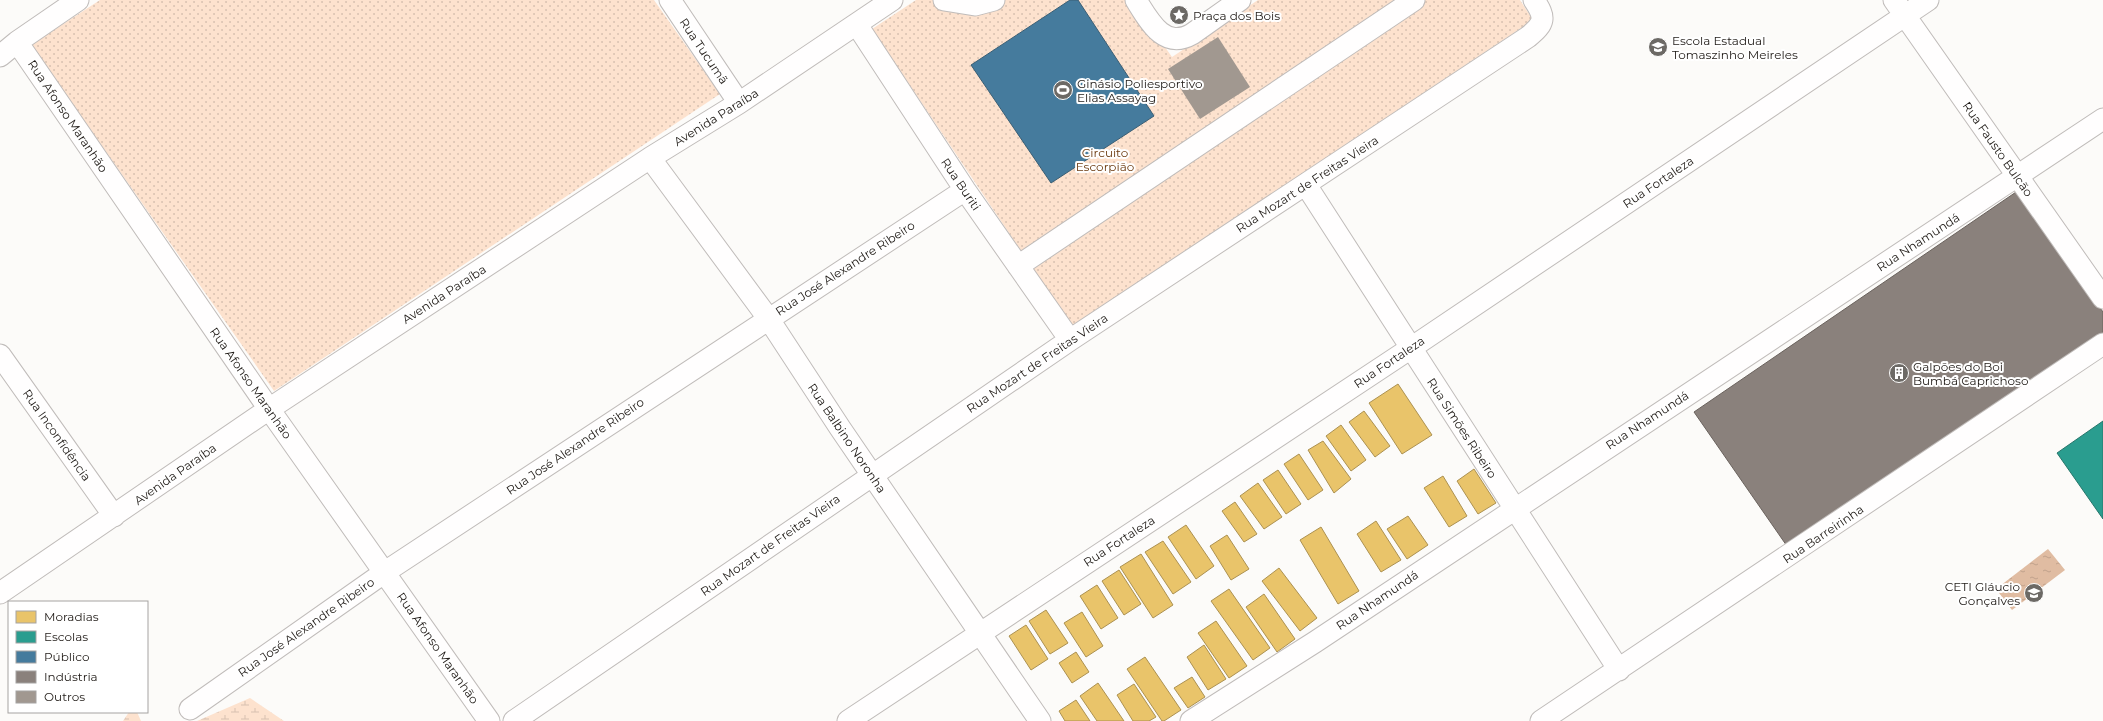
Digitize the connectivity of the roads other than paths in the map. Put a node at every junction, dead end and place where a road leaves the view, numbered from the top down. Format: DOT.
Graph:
graph roads {
  1 [pos="78,0"];
  2 [pos="670,0"];
  3 [pos="944,0"];
  4 [pos="994,0"];
  5 [pos="1136,0"];
  6 [pos="1240,0"];
  7 [pos="1414,0"];
  8 [pos="1534,0"];
  9 [pos="1928,0"];
  10 [pos="880,3"];
  11 [pos="1899,8"];
  12 [pos="857,24"];
  13 [pos="8,42"];
  14 [pos="0,56"];
  15 [pos="739,103"];
  16 [pos="2103,119"];
  17 [pos="650,158"];
  18 [pos="2017,176"];
  19 [pos="1306,185"];
  20 [pos="965,190"];
  21 [pos="1018,266"];
  22 [pos="2103,298"];
  23 [pos="768,318"];
  24 [pos="1070,340"];
  25 [pos="2103,344"];
  26 [pos="1411,348"];
  27 [pos="0,355"];
  28 [pos="269,409"];
  29 [pos="872,475"];
  30 [pos="1514,508"];
  31 [pos="114,516"];
  32 [pos="385,572"];
  33 [pos="0,594"];
  34 [pos="980,633"];
  35 [pos="1619,670"];
  36 [pos="190,709"];
  37 [pos="490,721"];
  38 [pos="514,721"];
  39 [pos="848,721"];
  40 [pos="1040,721"];
  41 [pos="1190,721"];
  42 [pos="1541,721"];
  1 -- 13 [label="street"];
  2 -- 15 [label="street, Rua Tucumã"];
  3 -- 4 [label="street"];
  5 -- 6 [label="street"];
  7 -- 21 [label="street"];
  8 -- 19 [label="street, Rua Mozart de Freitas Vieira"];
  9 -- 11 [label="street, Rua Fortaleza"];
  10 -- 12 [label="street, Avenida Paraíba"];
  11 -- 18 [label="street, Rua Fausto Bulcão"];
  11 -- 26 [label="street, Rua Fortaleza"];
  12 -- 15 [label="street, Avenida Paraíba"];
  12 -- 20 [label="street, Rua Buriti"];
  13 -- 14 [label="street"];
  13 -- 28 [label="street, Rua Afonso Maranhão"];
  15 -- 17 [label="street, Avenida Paraíba"];
  16 -- 18 [label="street, Rua Nhamundá"];
  17 -- 23 [label="street, Rua Balbino Noronha"];
  17 -- 28 [label="street, Avenida Paraíba"];
  18 -- 22 [label="street, Rua Fausto Bulcão"];
  18 -- 30 [label="street, Rua Nhamundá"];
  19 -- 24 [label="street, Rua Mozart de Freitas Vieira"];
  19 -- 26 [label="street, Rua Simões Ribeiro"];
  20 -- 21 [label="street, Rua Buriti"];
  20 -- 23 [label="street, Rua José Alexandre Ribeiro"];
  21 -- 24 [label="street, Rua Buriti"];
  23 -- 29 [label="street, Rua Balbino Noronha"];
  23 -- 32 [label="street, Rua José Alexandre Ribeiro"];
  24 -- 29 [label="street, Rua Mozart de Freitas Vieira"];
  25 -- 35 [label="street, Rua Barreirinha"];
  26 -- 30 [label="street, Rua Simões Ribeiro"];
  26 -- 34 [label="street, Rua Fortaleza"];
  27 -- 31 [label="street, Rua Inconfidência"];
  28 -- 31 [label="street, Avenida Paraíba"];
  28 -- 32 [label="street, Rua Afonso Maranhão"];
  29 -- 34 [label="street, Rua Balbino Noronha"];
  29 -- 38 [label="street, Rua Mozart de Freitas Vieira"];
  30 -- 35 [label="street, Rua Simões Ribeiro"];
  30 -- 41 [label="street, Rua Nhamundá"];
  31 -- 33 [label="street, Avenida Paraíba"];
  32 -- 36 [label="street, Rua José Alexandre Ribeiro"];
  32 -- 37 [label="street, Rua Afonso Maranhão"];
  34 -- 39 [label="street, Rua Fortaleza"];
  34 -- 40 [label="street, Rua Balbino Noronha"];
  35 -- 42 [label="street, Rua Barreirinha"];
}
